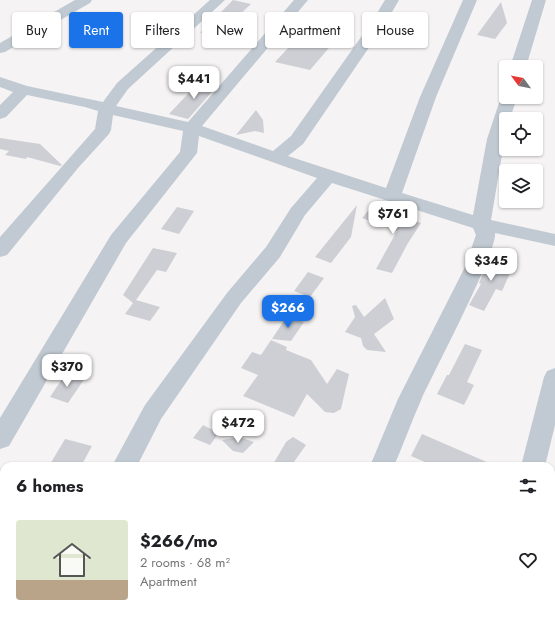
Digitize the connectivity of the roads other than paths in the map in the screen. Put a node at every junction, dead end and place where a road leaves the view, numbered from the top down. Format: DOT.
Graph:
graph roads {
  1 [pos="85,0"];
  2 [pos="218,0"];
  3 [pos="301,0"];
  4 [pos="392,0"];
  5 [pos="470,0"];
  6 [pos="539,0"];
  7 [pos="0,49"];
  8 [pos="520,60"];
  9 [pos="0,82"];
  10 [pos="24,90"];
  11 [pos="506,104"];
  12 [pos="106,109"];
  13 [pos="0,114"];
  14 [pos="192,128"];
  15 [pos="276,157"];
  16 [pos="328,176"];
  17 [pos="392,196"];
  18 [pos="481,224"];
  19 [pos="555,240"];
  20 [pos="0,250"];
  21 [pos="555,377"];
  22 [pos="0,439"];
  23 [pos="126,462"];
  24 [pos="384,462"];
  25 [pos="534,462"];
  1 -- 7 [label="street"];
  2 -- 12 [label="street"];
  3 -- 14 [label="street"];
  4 -- 15 [label="street"];
  5 -- 17 [label="street"];
  6 -- 8 [label="street"];
  9 -- 10 [label="street"];
  10 -- 12 [label="street"];
  10 -- 13 [label="street"];
  11 -- 18 [label="street"];
  12 -- 14 [label="street"];
  12 -- 20 [label="street"];
  14 -- 15 [label="street"];
  14 -- 22 [label="street"];
  15 -- 16 [label="street"];
  16 -- 17 [label="street"];
  16 -- 23 [label="street"];
  17 -- 18 [label="street"];
  18 -- 19 [label="street"];
  18 -- 24 [label="street"];
  21 -- 25 [label="street"];
}
